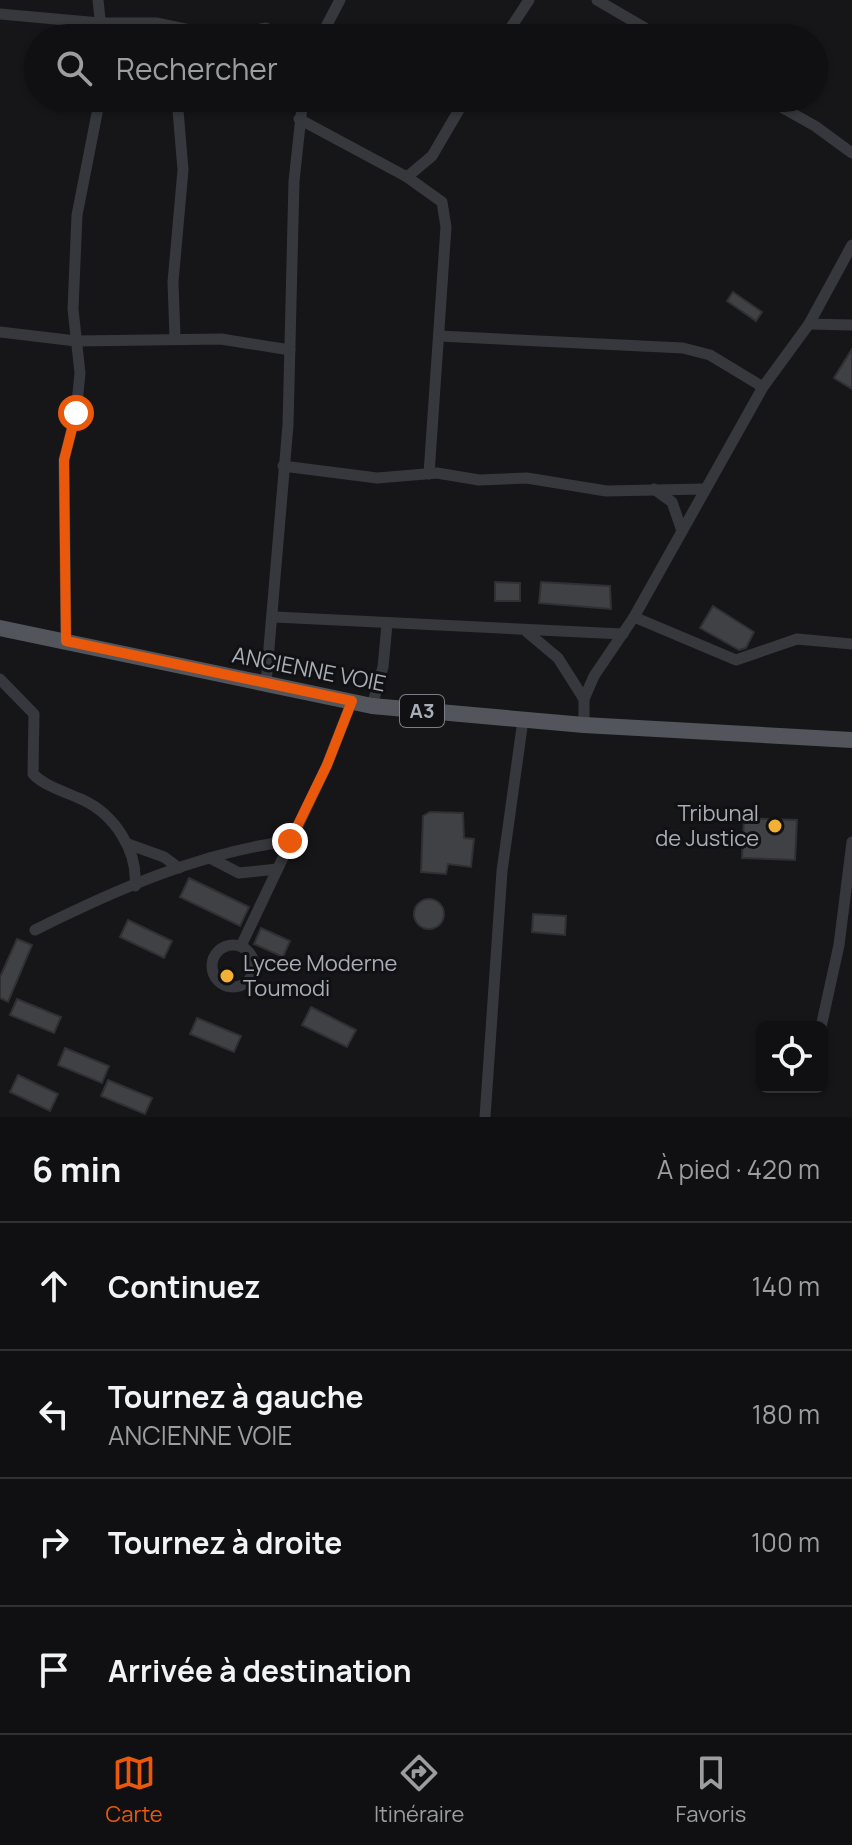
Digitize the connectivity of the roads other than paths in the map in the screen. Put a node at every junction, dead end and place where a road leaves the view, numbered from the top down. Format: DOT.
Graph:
graph roads {
  1 [pos="98,0"];
  2 [pos="340,0"];
  3 [pos="529,0"];
  4 [pos="597,0"];
  5 [pos="0,14"];
  6 [pos="100,23"];
  7 [pos="159,24"];
  8 [pos="327,24"];
  9 [pos="513,24"];
  10 [pos="638,24"];
  11 [pos="97,112"];
  12 [pos="178,112"];
  13 [pos="300,112"];
  14 [pos="458,112"];
  15 [pos="790,112"];
  16 [pos="299,119"];
  17 [pos="852,153"];
  18 [pos="407,177"];
  19 [pos="852,245"];
  20 [pos="809,324"];
  21 [pos="852,325"];
  22 [pos="0,332"];
  23 [pos="439,336"];
  24 [pos="175,338"];
  25 [pos="76,341"];
  26 [pos="290,350"];
  27 [pos="763,387"];
  28 [pos="283,466"];
  29 [pos="429,474"];
  30 [pos="654,489"];
  31 [pos="704,489"];
  32 [pos="682,531"];
  33 [pos="275,617"];
  34 [pos="634,617"];
  35 [pos="387,624"];
  36 [pos="2,630"];
  37 [pos="526,632"];
  38 [pos="623,634"];
  39 [pos="66,641"];
  40 [pos="852,644"];
  41 [pos="0,679"];
  42 [pos="266,683"];
  43 [pos="584,699"];
  44 [pos="352,701"];
  45 [pos="372,706"];
  46 [pos="523,720"];
  47 [pos="584,725"];
  48 [pos="852,740"];
  49 [pos="290,841"];
  50 [pos="852,842"];
  51 [pos="128,844"];
  52 [pos="210,858"];
  53 [pos="179,868"];
  54 [pos="277,869"];
  55 [pos="135,886"];
  56 [pos="35,930"];
  57 [pos="241,946"];
  58 [pos="822,1021"];
  59 [pos="485,1117"];
  1 -- 6 [label="street"];
  2 -- 8 [label="street"];
  3 -- 9 [label="street"];
  4 -- 10 [label="street"];
  5 -- 6 [label="street"];
  6 -- 7 [label="street"];
  11 -- 25 [label="street"];
  12 -- 24 [label="street"];
  13 -- 16 [label="street"];
  14 -- 18 [label="street"];
  15 -- 17 [label="street"];
  16 -- 18 [label="street"];
  16 -- 26 [label="street"];
  18 -- 23 [label="street"];
  19 -- 20 [label="street"];
  20 -- 21 [label="street"];
  20 -- 27 [label="street"];
  22 -- 25 [label="street"];
  23 -- 27 [label="street"];
  23 -- 29 [label="street"];
  24 -- 25 [label="street"];
  24 -- 26 [label="street"];
  25 -- 39 [label="street"];
  26 -- 28 [label="street"];
  27 -- 31 [label="street"];
  28 -- 29 [label="street"];
  28 -- 33 [label="street"];
  29 -- 30 [label="street"];
  30 -- 31 [label="street"];
  30 -- 32 [label="street"];
  31 -- 32 [label="street"];
  32 -- 34 [label="street"];
  33 -- 35 [label="street"];
  33 -- 42 [label="street"];
  34 -- 38 [label="street"];
  34 -- 40 [label="street"];
  35 -- 37 [label="street"];
  35 -- 45 [label="street"];
  36 -- 39 [label="main road, ANCIENNE VOIE / A3"];
  37 -- 38 [label="street"];
  37 -- 43 [label="street"];
  38 -- 43 [label="street"];
  39 -- 42 [label="main road, ANCIENNE VOIE / A3"];
  41 -- 51 [label="street"];
  42 -- 44 [label="main road, ANCIENNE VOIE / A3"];
  43 -- 47 [label="street"];
  44 -- 45 [label="main road, ANCIENNE VOIE / A3"];
  44 -- 49 [label="street"];
  45 -- 46 [label="main road, ANCIENNE VOIE / A3"];
  46 -- 47 [label="main road, ANCIENNE VOIE / A3"];
  46 -- 59 [label="street"];
  47 -- 48 [label="main road, ANCIENNE VOIE / A3"];
  49 -- 52 [label="street"];
  49 -- 54 [label="street"];
  50 -- 58 [label="street"];
  51 -- 53 [label="street"];
  51 -- 55 [label="street"];
  52 -- 53 [label="street"];
  52 -- 54 [label="street"];
  53 -- 55 [label="street"];
  54 -- 57 [label="street"];
  55 -- 56 [label="street"];
}
